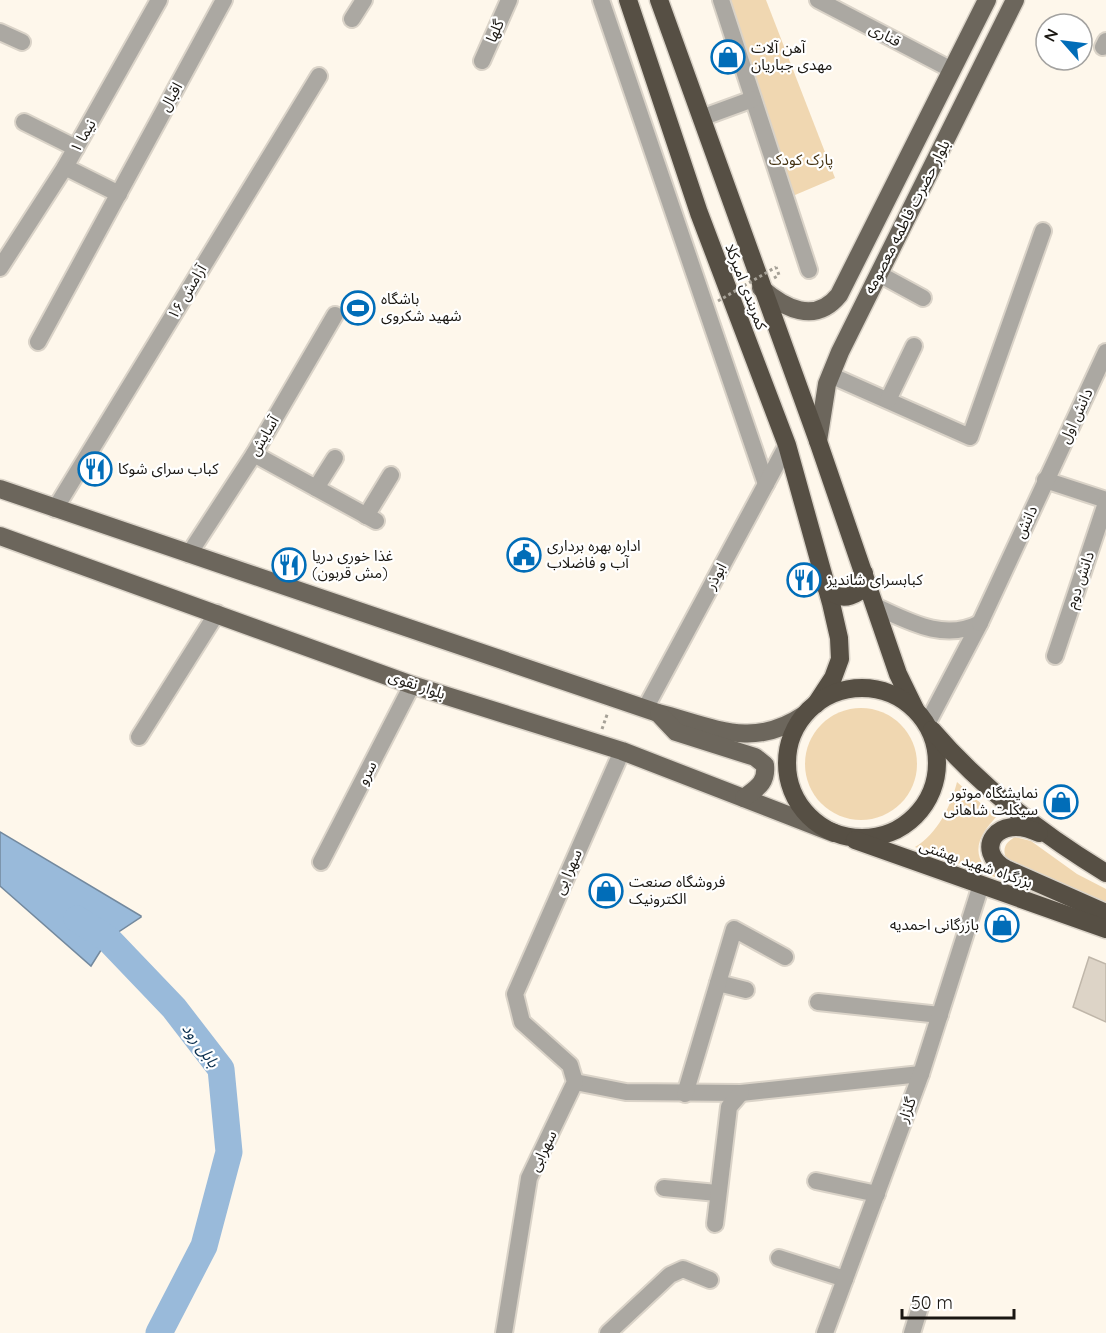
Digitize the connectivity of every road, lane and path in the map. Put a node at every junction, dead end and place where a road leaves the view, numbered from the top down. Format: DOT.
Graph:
graph roads {
  1 [pos="159,0"];
  2 [pos="224,0"];
  3 [pos="364,0"];
  4 [pos="509,0"];
  5 [pos="601,0"];
  6 [pos="628,0"];
  7 [pos="659,0"];
  8 [pos="721,0"];
  9 [pos="818,0"];
  10 [pos="987,0"];
  11 [pos="1016,0"];
  12 [pos="352,20"];
  13 [pos="0,32"];
  14 [pos="22,42"];
  15 [pos="482,61"];
  16 [pos="952,70"];
  17 [pos="319,76"];
  18 [pos="975,82"];
  19 [pos="753,99"];
  20 [pos="701,118"];
  21 [pos="24,122"];
  22 [pos="76,148"];
  23 [pos="65,167"];
  24 [pos="119,194"];
  25 [pos="699,213"];
  26 [pos="678,222"];
  27 [pos="1043,231"];
  28 [pos="0,268"];
  29 [pos="809,270"];
  30 [pos="879,274"];
  31 [pos="779,275"];
  32 [pos="760,288"];
  33 [pos="923,298"];
  34 [pos="720,306"];
  35 [pos="335,315"];
  36 [pos="38,342"];
  37 [pos="914,346"];
  38 [pos="1106,352"];
  39 [pos="830,375"];
  40 [pos="888,400"];
  41 [pos="818,441"];
  42 [pos="787,445"];
  43 [pos="254,454"];
  44 [pos="335,458"];
  45 [pos="391,475"];
  46 [pos="1046,480"];
  47 [pos="766,484"];
  48 [pos="316,488"];
  49 [pos="0,489"];
  50 [pos="1106,502"];
  51 [pos="55,508"];
  52 [pos="0,536"];
  53 [pos="189,554"];
  54 [pos="864,573"];
  55 [pos="826,587"];
  56 [pos="875,606"];
  57 [pos="217,614"];
  58 [pos="980,623"];
  59 [pos="1055,656"];
  60 [pos="412,685"];
  61 [pos="614,697"];
  62 [pos="810,709"];
  63 [pos="652,710"];
  64 [pos="915,710"];
  65 [pos="927,724"];
  66 [pos="139,737"];
  67 [pos="596,743"];
  68 [pos="622,751"];
  69 [pos="744,798"];
  70 [pos="834,833"];
  71 [pos="1062,845"];
  72 [pos="321,862"];
  73 [pos="1106,873"];
  74 [pos="981,885"];
  75 [pos="1106,913"];
  76 [pos="1106,929"];
  77 [pos="785,957"];
  78 [pos="718,983"];
  79 [pos="746,990"];
  80 [pos="818,1002"];
  81 [pos="940,1015"];
  82 [pos="921,1074"];
  83 [pos="575,1082"];
  84 [pos="741,1093"];
  85 [pos="685,1094"];
  86 [pos="816,1180"];
  87 [pos="664,1188"];
  88 [pos="717,1193"];
  89 [pos="877,1194"];
  90 [pos="715,1224"];
  91 [pos="779,1258"];
  92 [pos="845,1279"];
  93 [pos="710,1280"];
  94 [pos="920,1307"];
  95 [pos="504,1333"];
  96 [pos="608,1333"];
  97 [pos="825,1333"];
  98 [pos="912,1333"];
  1 -- 22 [label="street, نیما ۱"];
  2 -- 24 [label="street, اقبال"];
  3 -- 12 [label="street"];
  4 -- 15 [label="street, گلها"];
  5 -- 26 [label="street"];
  6 -- 25 [label="highway, کمربندی امیرکلا"];
  7 -- 20 [label="highway, کمربندی امیرکلا"];
  8 -- 19 [label="street"];
  9 -- 16 [label="street, قناری"];
  10 -- 16 [label="main road, بلوار حضرت فاطمه معصومه"];
  11 -- 18 [label="main road, بلوار حضرت فاطمه معصومه"];
  13 -- 14 [label="street"];
  16 -- 18 [label="main road"];
  16 -- 32 [label="main road, بلوار حضرت فاطمه معصومه"];
  17 -- 51 [label="street, آرامش ۱۶"];
  18 -- 30 [label="main road, بلوار حضرت فاطمه معصومه"];
  19 -- 20 [label="street"];
  19 -- 29 [label="street"];
  20 -- 32 [label="highway, کمربندی امیرکلا"];
  21 -- 22 [label="street"];
  22 -- 23 [label="street, نیما ۱"];
  23 -- 24 [label="street"];
  23 -- 28 [label="street, نیما ۱"];
  24 -- 36 [label="street, اقبال"];
  25 -- 26 [label="street"];
  25 -- 34 [label="highway, کمربندی امیرکلا"];
  26 -- 34 [label="street"];
  27 -- 40 [label="street"];
  30 -- 33 [label="street"];
  30 -- 39 [label="main road, بلوار حضرت فاطمه معصومه"];
  31 -- 34 [label="path, bridge"];
  32 -- 41 [label="highway, کمربندی امیرکلا"];
  34 -- 42 [label="highway, کمربندی امیرکلا"];
  34 -- 47 [label="street"];
  35 -- 43 [label="street, آسایش"];
  37 -- 40 [label="street"];
  38 -- 46 [label="street, دانش اول"];
  39 -- 40 [label="street"];
  39 -- 41 [label="main road, بلوار حضرت فاطمه معصومه"];
  41 -- 54 [label="highway, کمربندی امیرکلا"];
  42 -- 47 [label="street, ابوذر"];
  42 -- 55 [label="highway, کمربندی امیرکلا"];
  43 -- 48 [label="street"];
  43 -- 53 [label="street, آسایش"];
  44 -- 48 [label="street"];
  45 -- 48 [label="street"];
  46 -- 50 [label="street"];
  46 -- 58 [label="street, دانش"];
  47 -- 63 [label="street, ابوذر"];
  49 -- 51 [label="main road"];
  50 -- 59 [label="street, دانش دوم"];
  51 -- 53 [label="main road"];
  52 -- 57 [label="main road, بلوار نقوی"];
  53 -- 61 [label="main road"];
  54 -- 55 [label="highway"];
  54 -- 56 [label="highway, کمربندی امیرکلا"];
  55 -- 62 [label="highway, کمربندی امیرکلا"];
  56 -- 58 [label="street"];
  56 -- 64 [label="highway, کمربندی امیرکلا"];
  57 -- 60 [label="main road, بلوار نقوی"];
  57 -- 66 [label="street"];
  58 -- 65 [label="street, دانش"];
  60 -- 67 [label="main road, بلوار نقوی"];
  60 -- 72 [label="street, سرو"];
  61 -- 63 [label="main road"];
  61 -- 67 [label="path"];
  62 -- 63 [label="main road"];
  62 -- 64 [label="highway"];
  62 -- 70 [label="highway"];
  63 -- 69 [label="main road"];
  64 -- 65 [label="highway"];
  65 -- 70 [label="highway"];
  65 -- 71 [label="highway"];
  67 -- 68 [label="main road, بلوار نقوی"];
  68 -- 69 [label="main road, بلوار نقوی"];
  68 -- 83 [label="street, سهرا بی"];
  69 -- 70 [label="main road, بلوار نقوی"];
  70 -- 74 [label="highway, بزرگراه شهید بهشتی"];
  71 -- 73 [label="highway"];
  71 -- 75 [label="highway"];
  74 -- 76 [label="highway, بزرگراه شهید بهشتی"];
  74 -- 81 [label="street, گلزار"];
  77 -- 78 [label="street"];
  78 -- 79 [label="street"];
  78 -- 85 [label="street"];
  80 -- 81 [label="street"];
  81 -- 82 [label="street, گلزار"];
  82 -- 84 [label="street"];
  82 -- 89 [label="street, گلزار"];
  83 -- 85 [label="street"];
  83 -- 95 [label="street, سهرابی"];
  84 -- 85 [label="street"];
  84 -- 88 [label="street"];
  86 -- 89 [label="street"];
  87 -- 88 [label="street"];
  88 -- 90 [label="street"];
  89 -- 92 [label="street, گلزار"];
  91 -- 92 [label="street"];
  92 -- 97 [label="street, گلزار"];
  93 -- 96 [label="street"];
  94 -- 98 [label="street"];
}
